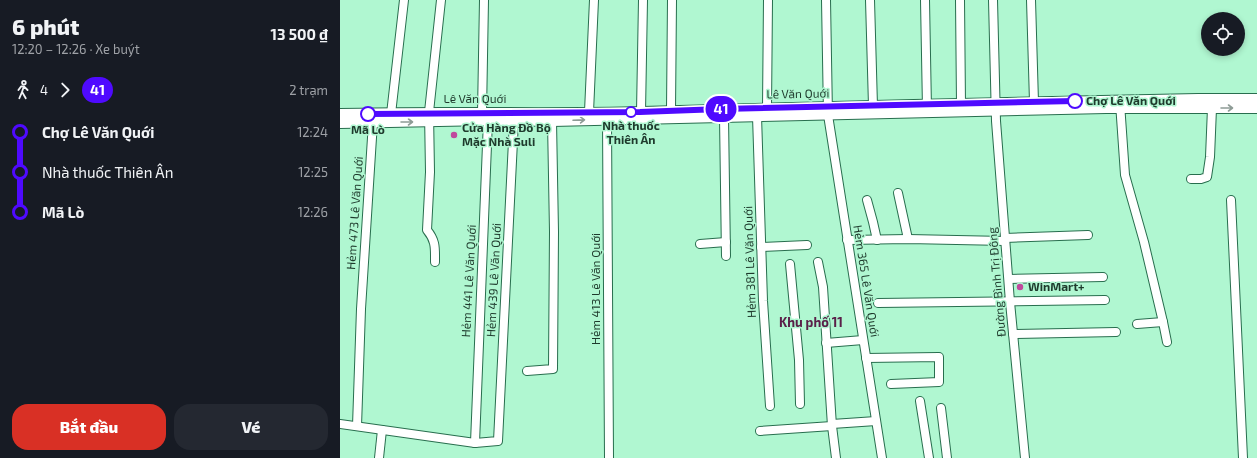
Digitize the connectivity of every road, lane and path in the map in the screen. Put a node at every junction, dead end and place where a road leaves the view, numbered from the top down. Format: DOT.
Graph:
graph roads {
  1 [pos="404,0"];
  2 [pos="441,0"];
  3 [pos="484,0"];
  4 [pos="594,0"];
  5 [pos="643,0"];
  6 [pos="672,0"];
  7 [pos="768,0"];
  8 [pos="826,0"];
  9 [pos="870,0"];
  10 [pos="925,0"];
  11 [pos="960,0"];
  12 [pos="993,0"];
  13 [pos="1031,0"];
  14 [pos="1257,99"];
  15 [pos="1034,102"];
  16 [pos="961,104"];
  17 [pos="1120,104"];
  18 [pos="872,106"];
  19 [pos="996,107"];
  20 [pos="767,108"];
  21 [pos="927,108"];
  22 [pos="1212,108"];
  23 [pos="1257,108"];
  24 [pos="828,111"];
  25 [pos="589,112"];
  26 [pos="640,112"];
  27 [pos="340,114"];
  28 [pos="391,114"];
  29 [pos="671,114"];
  30 [pos="485,116"];
  31 [pos="534,116"];
  32 [pos="757,116"];
  33 [pos="430,117"];
  34 [pos="724,117"];
  35 [pos="607,119"];
  36 [pos="514,121"];
  37 [pos="552,121"];
  38 [pos="373,122"];
  39 [pos="340,123"];
  40 [pos="1191,179"];
  41 [pos="898,193"];
  42 [pos="866,200"];
  43 [pos="1231,200"];
  44 [pos="1088,235"];
  45 [pos="908,239"];
  46 [pos="1005,239"];
  47 [pos="847,240"];
  48 [pos="877,240"];
  49 [pos="726,242"];
  50 [pos="700,244"];
  51 [pos="807,245"];
  52 [pos="761,248"];
  53 [pos="726,256"];
  54 [pos="435,262"];
  55 [pos="818,262"];
  56 [pos="790,264"];
  57 [pos="1103,277"];
  58 [pos="1008,279"];
  59 [pos="1106,300"];
  60 [pos="1010,302"];
  61 [pos="878,303"];
  62 [pos="1164,322"];
  63 [pos="1137,324"];
  64 [pos="1116,332"];
  65 [pos="1013,334"];
  66 [pos="863,340"];
  67 [pos="1167,342"];
  68 [pos="826,343"];
  69 [pos="866,358"];
  70 [pos="527,371"];
  71 [pos="891,384"];
  72 [pos="920,401"];
  73 [pos="800,404"];
  74 [pos="770,406"];
  75 [pos="941,408"];
  76 [pos="876,421"];
  77 [pos="340,424"];
  78 [pos="832,425"];
  79 [pos="357,426"];
  80 [pos="382,430"];
  81 [pos="760,431"];
  82 [pos="475,443"];
  83 [pos="379,458"];
  84 [pos="609,458"];
  85 [pos="836,458"];
  86 [pos="882,458"];
  87 [pos="929,458"];
  88 [pos="948,458"];
  89 [pos="1025,458"];
  90 [pos="1243,458"];
  1 -- 28 [label="street"];
  2 -- 33 [label="street"];
  3 -- 30 [label="street, Hẻm 441 Lê Văn Quới"];
  4 -- 25 [label="street"];
  5 -- 26 [label="street"];
  6 -- 29 [label="street"];
  7 -- 20 [label="street"];
  8 -- 24 [label="street, Hẻm 365 Lê Văn Quới"];
  9 -- 18 [label="street"];
  10 -- 21 [label="street"];
  11 -- 16 [label="street"];
  12 -- 19 [label="street, Đường Bình Trị Đông"];
  13 -- 15 [label="street"];
  14 -- 17 [label="main road, Lê Văn Quới"];
  15 -- 17 [label="main road, Lê Văn Quới"];
  15 -- 19 [label="main road, Lê Văn Quới"];
  16 -- 19 [label="main road, Lê Văn Quới"];
  16 -- 21 [label="main road, Lê Văn Quới"];
  17 -- 19 [label="main road, Lê Văn Quới"];
  17 -- 22 [label="main road, Lê Văn Quới"];
  17 -- 62 [label="street"];
  18 -- 21 [label="main road, Lê Văn Quới"];
  18 -- 24 [label="main road, Lê Văn Quới"];
  19 -- 21 [label="main road, Lê Văn Quới"];
  19 -- 46 [label="street, Đường Bình Trị Đông"];
  20 -- 24 [label="main road, Lê Văn Quới"];
  20 -- 29 [label="main road, Lê Văn Quới"];
  21 -- 24 [label="main road, Lê Văn Quới"];
  22 -- 23 [label="main road, Lê Văn Quới, one-way"];
  22 -- 40 [label="street"];
  24 -- 32 [label="main road, Lê Văn Quới"];
  24 -- 47 [label="street, Hẻm 365 Lê Văn Quới"];
  25 -- 26 [label="main road, Lê Văn Quới"];
  25 -- 31 [label="main road, Lê Văn Quới"];
  26 -- 29 [label="main road, Lê Văn Quới"];
  27 -- 28 [label="main road, Lê Văn Quới"];
  28 -- 33 [label="main road, Lê Văn Quới"];
  29 -- 34 [label="main road, Lê Văn Quới"];
  29 -- 35 [label="main road, Lê Văn Quới"];
  30 -- 31 [label="main road, Lê Văn Quới"];
  30 -- 33 [label="main road, Lê Văn Quới"];
  30 -- 36 [label="main road, Lê Văn Quới"];
  30 -- 82 [label="street, Hẻm 441 Lê Văn Quới"];
  31 -- 36 [label="main road, Lê Văn Quới"];
  31 -- 37 [label="main road, Lê Văn Quới"];
  32 -- 34 [label="main road, Lê Văn Quới"];
  32 -- 52 [label="street, Hẻm 381 Lê Văn Quới"];
  38 -- 33 [label="main road, Lê Văn Quới, one-way"];
  33 -- 54 [label="street"];
  34 -- 49 [label="street"];
  37 -- 35 [label="main road, Lê Văn Quới, one-way"];
  35 -- 84 [label="street, Hẻm 413 Lê Văn Quới"];
  36 -- 82 [label="street, Hẻm 439 Lê Văn Quới"];
  37 -- 70 [label="street"];
  38 -- 39 [label="main road, Lê Văn Quới"];
  38 -- 79 [label="street, Hẻm 473 Lê Văn Quới"];
  41 -- 45 [label="street"];
  42 -- 48 [label="street"];
  43 -- 90 [label="street"];
  44 -- 46 [label="street"];
  45 -- 46 [label="street"];
  45 -- 48 [label="street"];
  46 -- 58 [label="street, Đường Bình Trị Đông"];
  47 -- 48 [label="street"];
  47 -- 66 [label="street, Hẻm 365 Lê Văn Quới"];
  49 -- 50 [label="street"];
  49 -- 53 [label="street"];
  51 -- 52 [label="street"];
  52 -- 74 [label="street, Hẻm 381 Lê Văn Quới"];
  55 -- 68 [label="street"];
  56 -- 73 [label="street"];
  57 -- 58 [label="street"];
  58 -- 60 [label="street, Đường Bình Trị Đông"];
  59 -- 60 [label="street"];
  60 -- 61 [label="street"];
  60 -- 65 [label="street, Đường Bình Trị Đông"];
  62 -- 63 [label="street"];
  62 -- 67 [label="street"];
  64 -- 65 [label="street"];
  65 -- 89 [label="street, Đường Bình Trị Đông"];
  66 -- 68 [label="street"];
  66 -- 69 [label="street, Hẻm 365 Lê Văn Quới"];
  68 -- 78 [label="street"];
  69 -- 71 [label="street"];
  69 -- 76 [label="street, Hẻm 365 Lê Văn Quới"];
  72 -- 87 [label="street"];
  75 -- 88 [label="street"];
  76 -- 78 [label="street"];
  76 -- 86 [label="street, Hẻm 365 Lê Văn Quới"];
  77 -- 79 [label="street"];
  78 -- 81 [label="street"];
  78 -- 85 [label="street"];
  79 -- 80 [label="street"];
  80 -- 82 [label="street"];
  80 -- 83 [label="street"];
}
